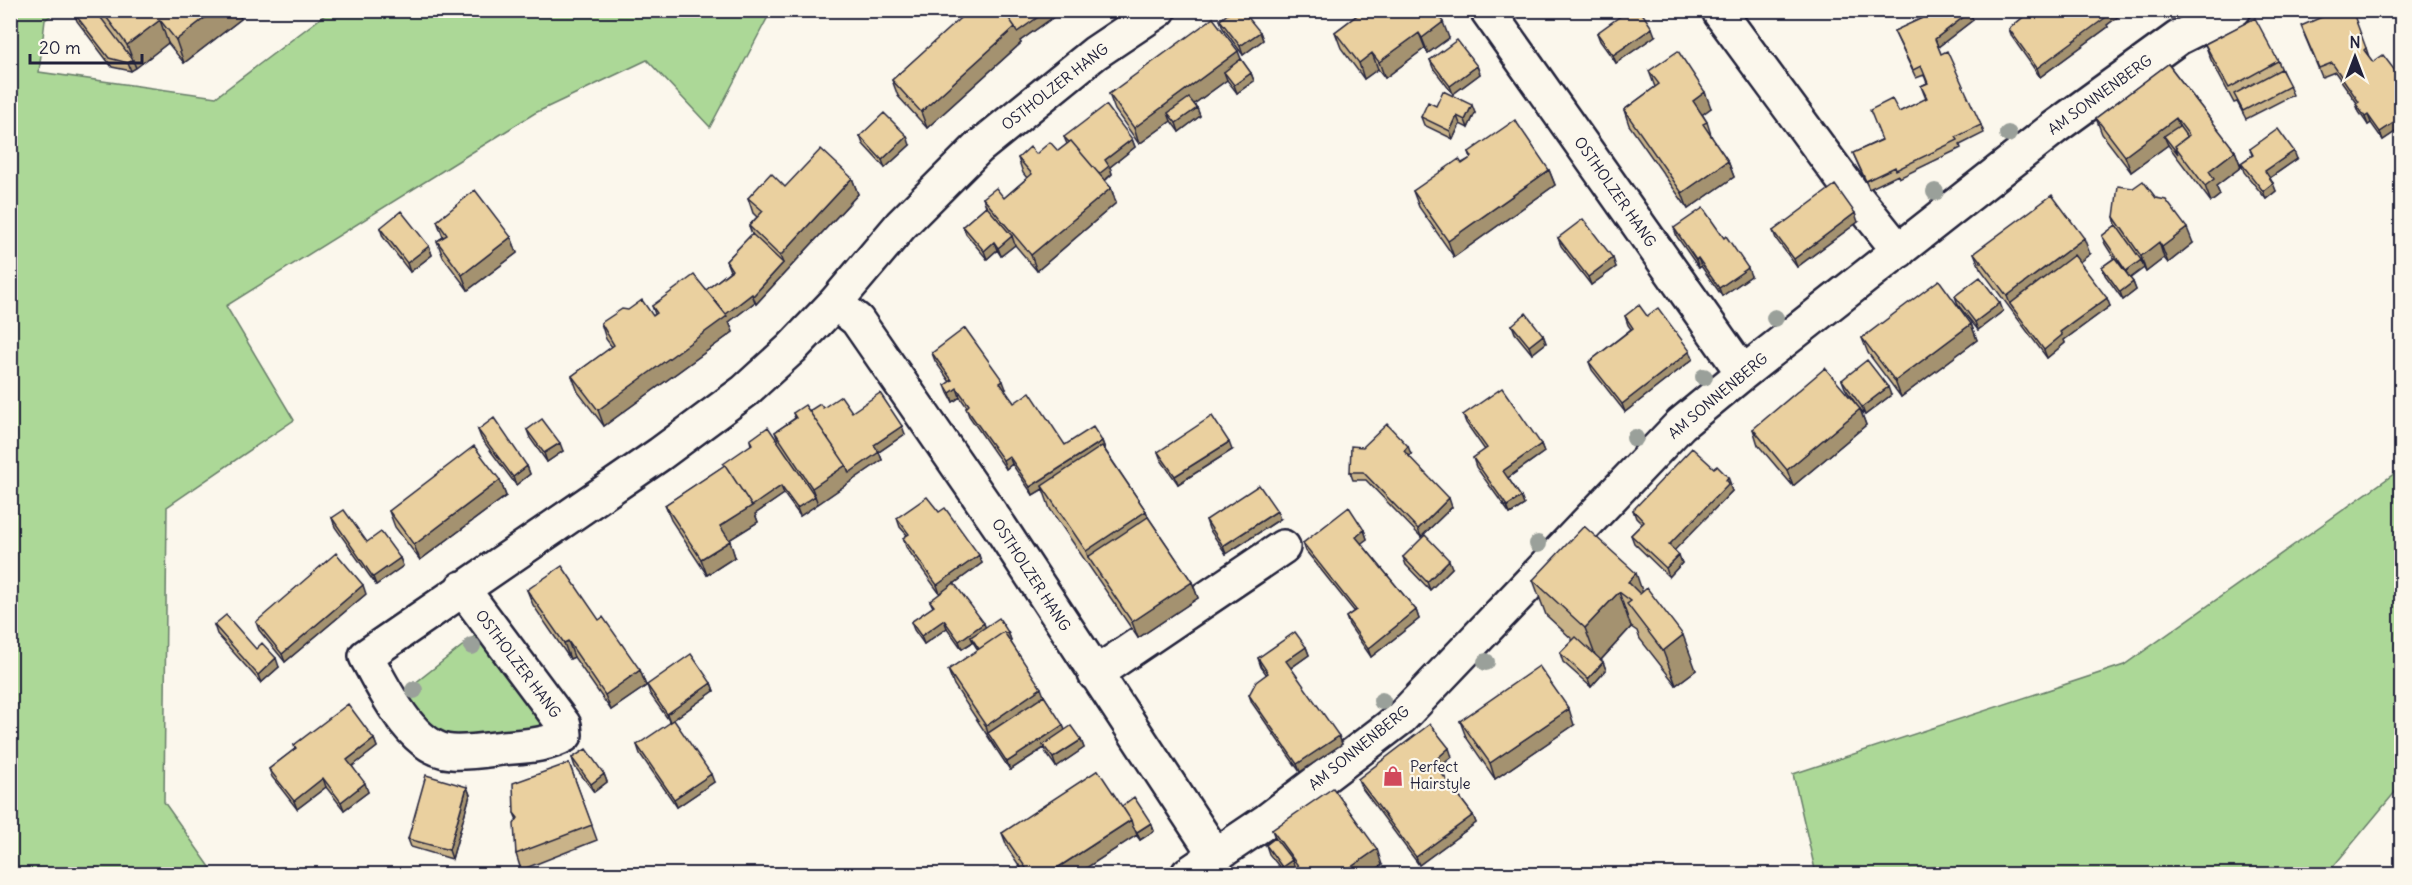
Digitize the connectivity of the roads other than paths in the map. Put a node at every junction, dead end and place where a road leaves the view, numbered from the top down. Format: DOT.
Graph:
graph roads {
  1 [pos="1159,10"];
  2 [pos="1487,10"];
  3 [pos="2234,10"];
  4 [pos="1720,14"];
  5 [pos="1899,251"];
  6 [pos="835,303"];
  7 [pos="1743,373"];
  8 [pos="1283,547"];
  9 [pos="462,588"];
  10 [pos="1095,674"];
  11 [pos="1216,856"];
  12 [pos="1188,874"];
  1 -- 6 [label="street, OSTHOLZER HANG"];
  2 -- 7 [label="street, OSTHOLZER HANG"];
  3 -- 5 [label="street, AM SONNENBERG"];
  4 -- 5 [label="street"];
  5 -- 7 [label="street, AM SONNENBERG"];
  6 -- 9 [label="street, OSTHOLZER HANG"];
  6 -- 10 [label="street, OSTHOLZER HANG"];
  7 -- 11 [label="street, AM SONNENBERG"];
  8 -- 10 [label="street"];
  9 -- 9 [label="street, OSTHOLZER HANG"];
  10 -- 11 [label="street, OSTHOLZER HANG"];
  11 -- 12 [label="street, AM SONNENBERG"];
}
